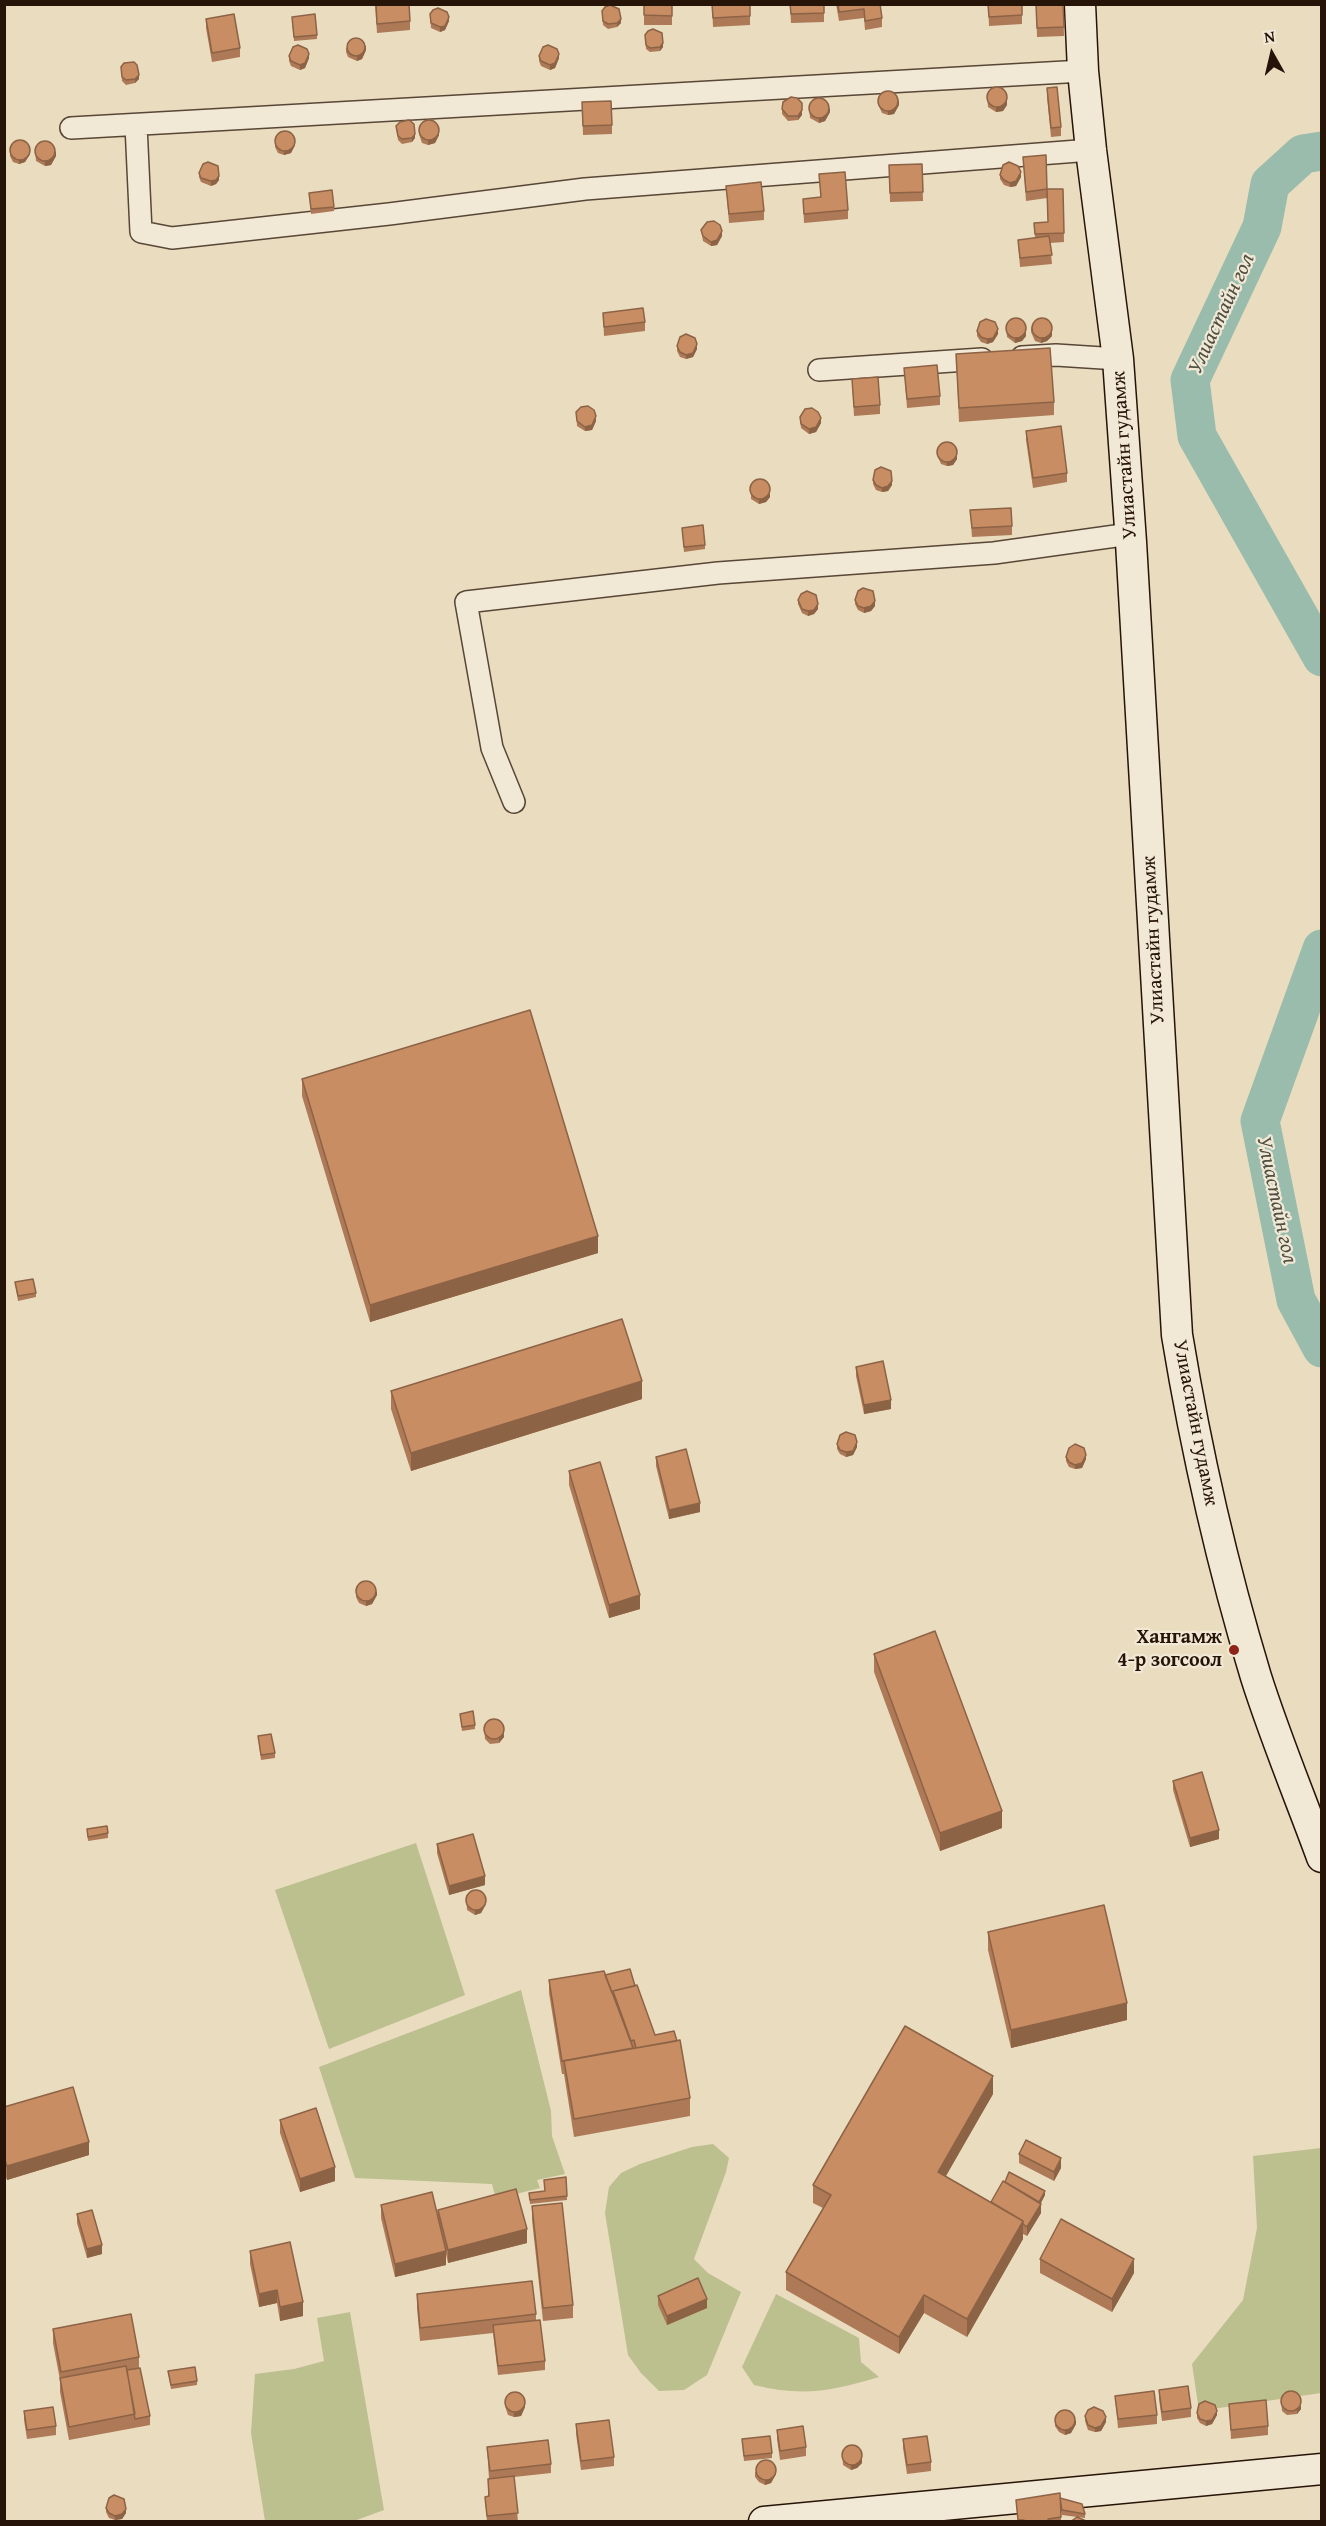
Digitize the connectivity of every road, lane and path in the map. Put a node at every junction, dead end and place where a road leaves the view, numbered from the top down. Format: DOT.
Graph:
graph roads {
  1 [pos="1080,4"];
  2 [pos="1083,71"];
  3 [pos="136,124"];
  4 [pos="71,128"];
  5 [pos="1091,150"];
  6 [pos="1118,359"];
  7 [pos="819,370"];
  8 [pos="1130,534"];
  9 [pos="514,802"];
  10 [pos="1322,1857"];
  11 [pos="1322,2469"];
  12 [pos="764,2522"];
  1 -- 2 [label="main road, Улиастайн гудамж"];
  2 -- 3 [label="street"];
  2 -- 5 [label="main road, Улиастайн гудамж"];
  3 -- 4 [label="street"];
  3 -- 5 [label="street"];
  5 -- 6 [label="main road, Улиастайн гудамж"];
  6 -- 7 [label="street"];
  6 -- 8 [label="main road, Улиастайн гудамж"];
  8 -- 9 [label="street"];
  8 -- 10 [label="main road, Улиастайн гудамж"];
  11 -- 12 [label="main road"];
}
